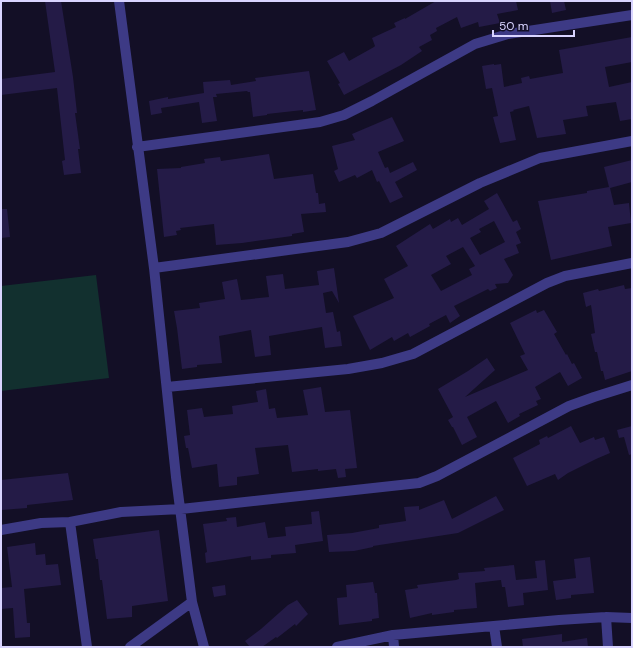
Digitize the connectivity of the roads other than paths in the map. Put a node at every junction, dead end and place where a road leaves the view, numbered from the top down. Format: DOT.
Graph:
graph roads {
  1 [pos="119,1"];
  2 [pos="632,15"];
  3 [pos="632,141"];
  4 [pos="137,147"];
  5 [pos="632,262"];
  6 [pos="154,268"];
  7 [pos="632,385"];
  8 [pos="167,387"];
  9 [pos="181,509"];
  10 [pos="70,522"];
  11 [pos="1,530"];
  12 [pos="192,602"];
  13 [pos="606,617"];
  14 [pos="632,618"];
  15 [pos="494,626"];
  16 [pos="393,634"];
  17 [pos="87,647"];
  18 [pos="130,647"];
  19 [pos="204,647"];
  20 [pos="337,647"];
  21 [pos="394,647"];
  22 [pos="497,647"];
  23 [pos="608,647"];
  1 -- 4 [label="street"];
  2 -- 4 [label="street"];
  3 -- 6 [label="street"];
  4 -- 6 [label="street"];
  5 -- 8 [label="street"];
  6 -- 8 [label="street"];
  7 -- 9 [label="street"];
  8 -- 9 [label="street"];
  9 -- 10 [label="street"];
  9 -- 12 [label="street"];
  10 -- 11 [label="street"];
  10 -- 17 [label="street"];
  12 -- 18 [label="street"];
  12 -- 19 [label="street"];
  13 -- 14 [label="street"];
  13 -- 15 [label="street"];
  13 -- 23 [label="street"];
  15 -- 16 [label="street"];
  15 -- 22 [label="street"];
  16 -- 20 [label="street"];
  16 -- 21 [label="street"];
}
